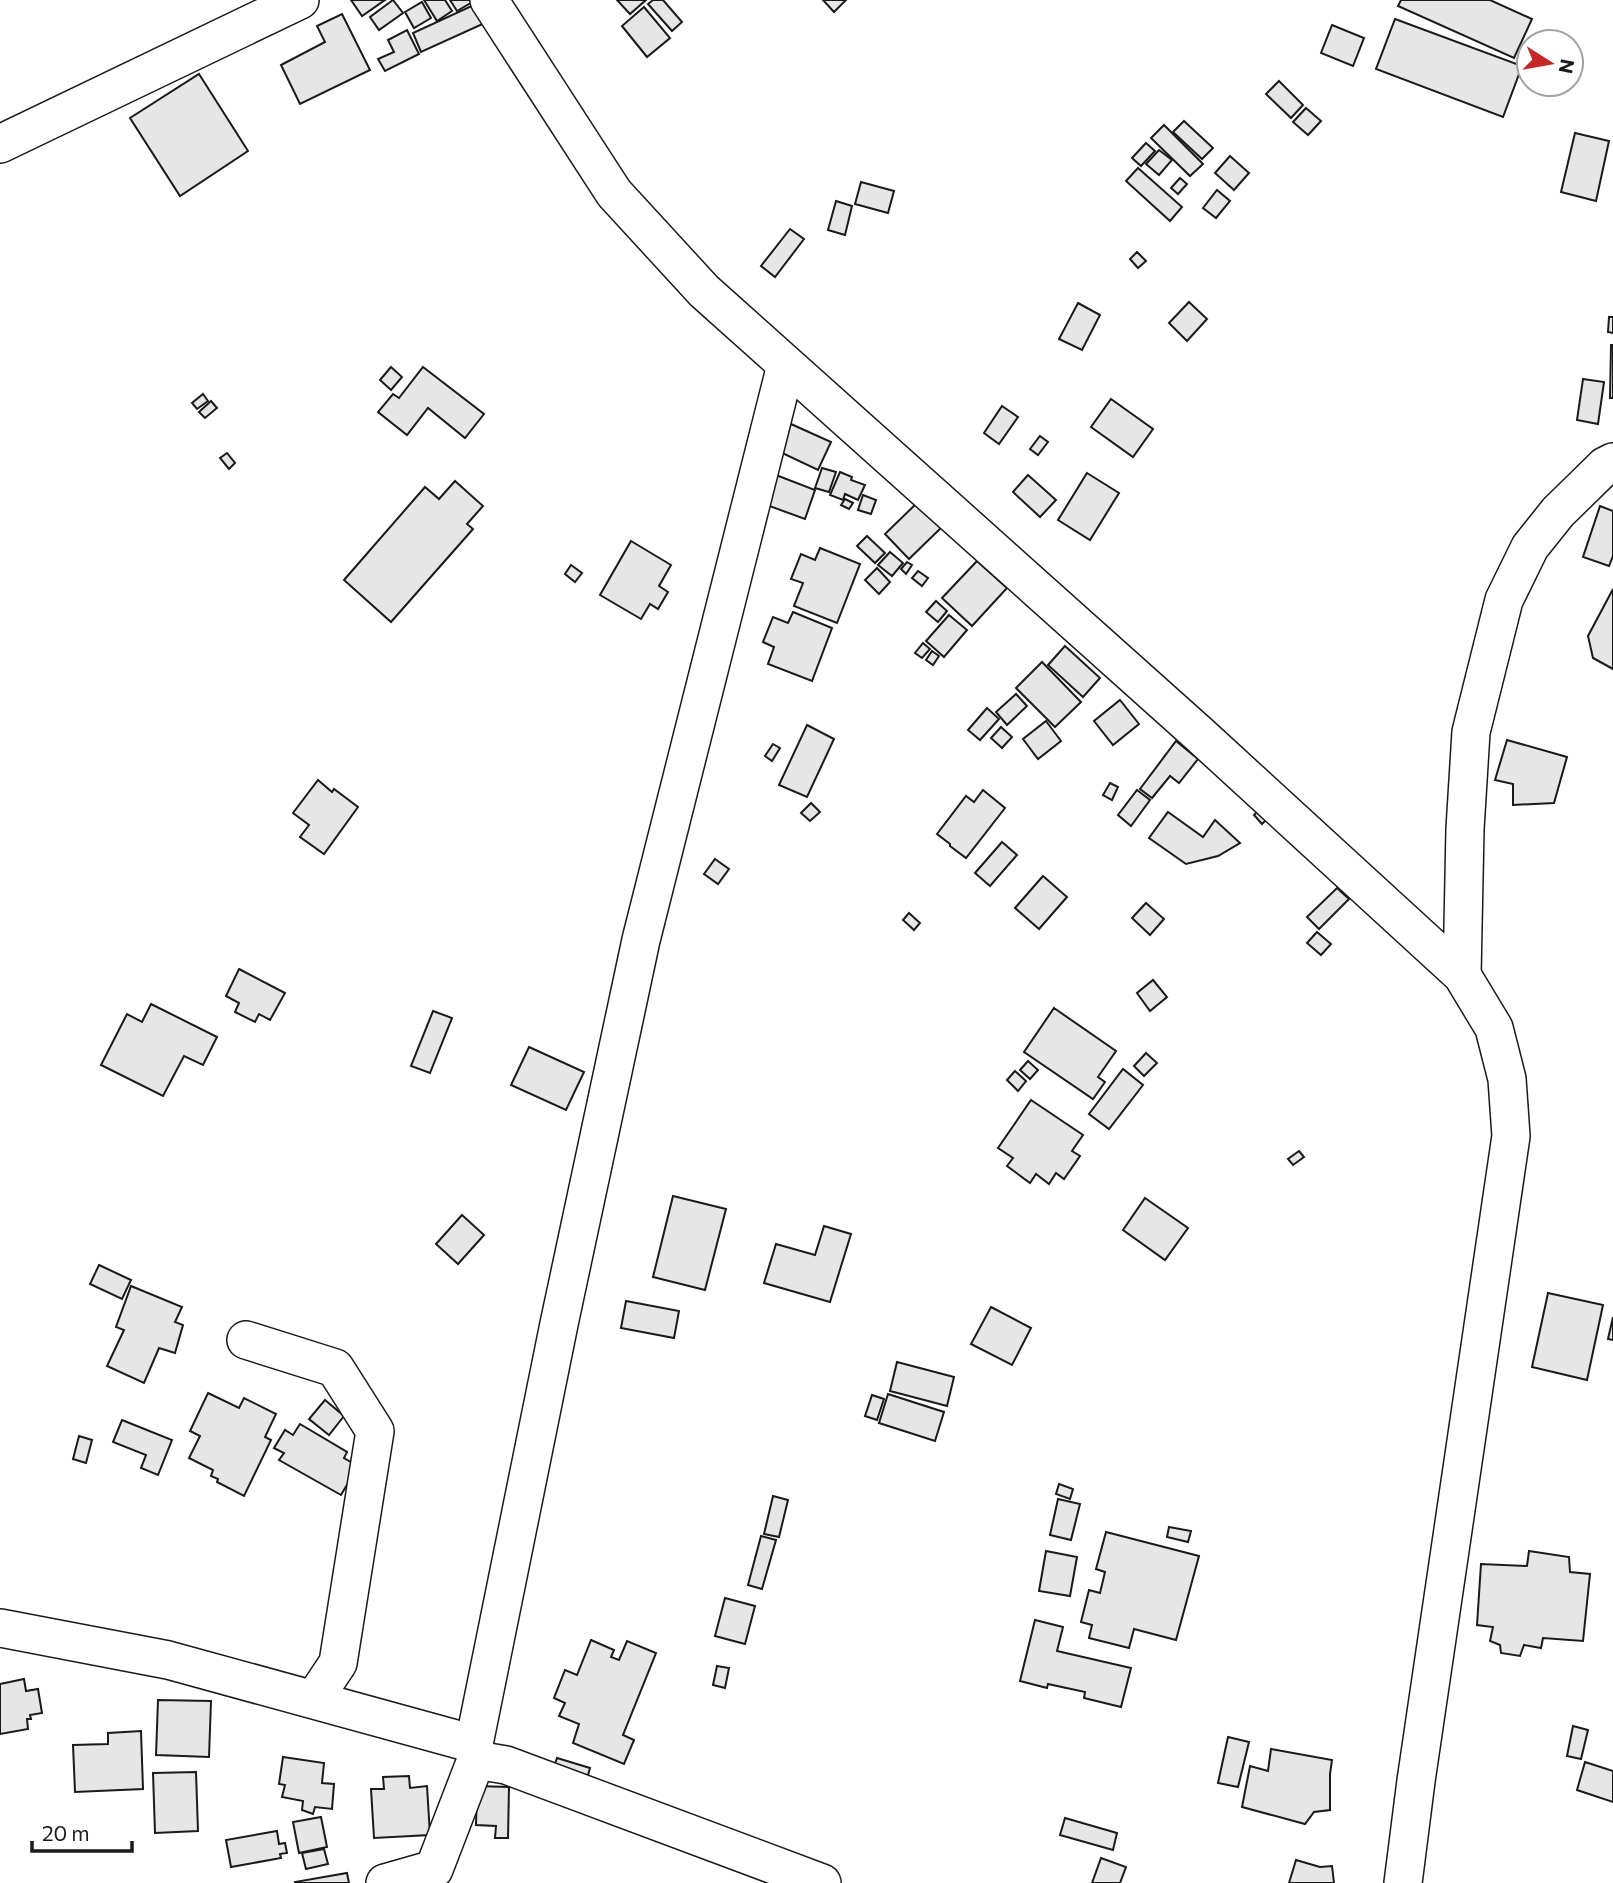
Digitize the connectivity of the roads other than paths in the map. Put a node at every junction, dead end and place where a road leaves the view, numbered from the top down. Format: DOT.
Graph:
graph roads {
  1 [pos="300,0"];
  2 [pos="489,0"];
  3 [pos="0,144"];
  4 [pos="786,365"];
  5 [pos="1613,462"];
  6 [pos="1462,975"];
  7 [pos="246,1340"];
  8 [pos="0,1628"];
  9 [pos="314,1699"];
  10 [pos="475,1752"];
  11 [pos="385,1883"];
  12 [pos="822,1883"];
  13 [pos="1403,1883"];
  1 -- 3 [label="street"];
  2 -- 4 [label="street"];
  4 -- 6 [label="street"];
  4 -- 10 [label="street"];
  5 -- 6 [label="street"];
  6 -- 13 [label="street"];
  7 -- 9 [label="street"];
  8 -- 9 [label="street"];
  9 -- 10 [label="street"];
  10 -- 11 [label="street"];
  10 -- 12 [label="street"];
}
